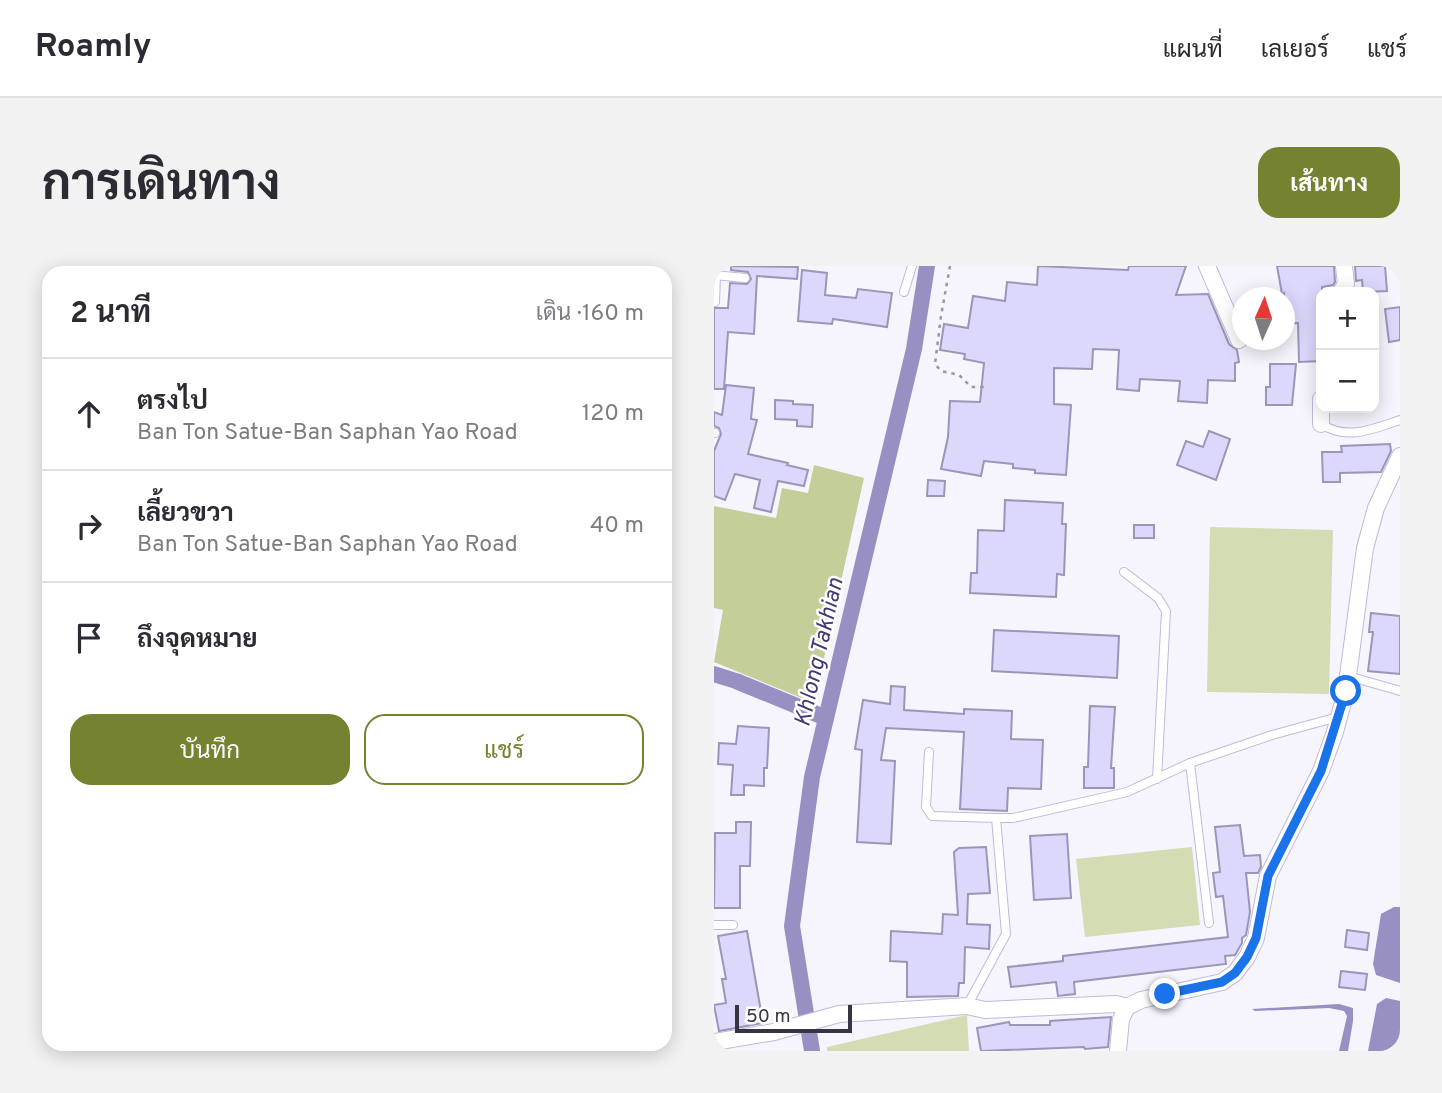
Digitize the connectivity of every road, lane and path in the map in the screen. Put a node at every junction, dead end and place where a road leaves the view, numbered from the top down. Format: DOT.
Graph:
graph roads {
  1 [pos="912,266"];
  2 [pos="950,266"];
  3 [pos="1208,266"];
  4 [pos="1343,266"];
  5 [pos="715,275"];
  6 [pos="745,278"];
  7 [pos="1344,287"];
  8 [pos="904,292"];
  9 [pos="715,302"];
  10 [pos="1232,323"];
  11 [pos="985,387"];
  12 [pos="1321,413"];
  13 [pos="1400,420"];
  14 [pos="1321,424"];
  15 [pos="1400,456"];
  16 [pos="1124,572"];
  17 [pos="1348,676"];
  18 [pos="1400,691"];
  19 [pos="1338,717"];
  20 [pos="929,752"];
  21 [pos="1190,763"];
  22 [pos="1157,779"];
  23 [pos="996,818"];
  24 [pos="1209,923"];
  25 [pos="714,925"];
  26 [pos="733,925"];
  27 [pos="967,1006"];
  28 [pos="1127,1007"];
  29 [pos="714,1042"];
  30 [pos="1118,1051"];
  1 -- 8 [label="lane"];
  2 -- 11 [label="path"];
  3 -- 10 [label="street"];
  4 -- 7 [label="street"];
  5 -- 6 [label="lane"];
  5 -- 9 [label="lane"];
  12 -- 14 [label="street"];
  13 -- 14 [label="lane"];
  15 -- 17 [label="street"];
  16 -- 22 [label="lane"];
  17 -- 18 [label="lane"];
  17 -- 19 [label="street"];
  19 -- 21 [label="lane"];
  19 -- 28 [label="street"];
  20 -- 23 [label="lane"];
  21 -- 22 [label="lane"];
  21 -- 24 [label="lane"];
  22 -- 23 [label="lane"];
  23 -- 27 [label="lane"];
  25 -- 26 [label="lane"];
  27 -- 28 [label="street"];
  27 -- 29 [label="street"];
  28 -- 30 [label="street"];
}
